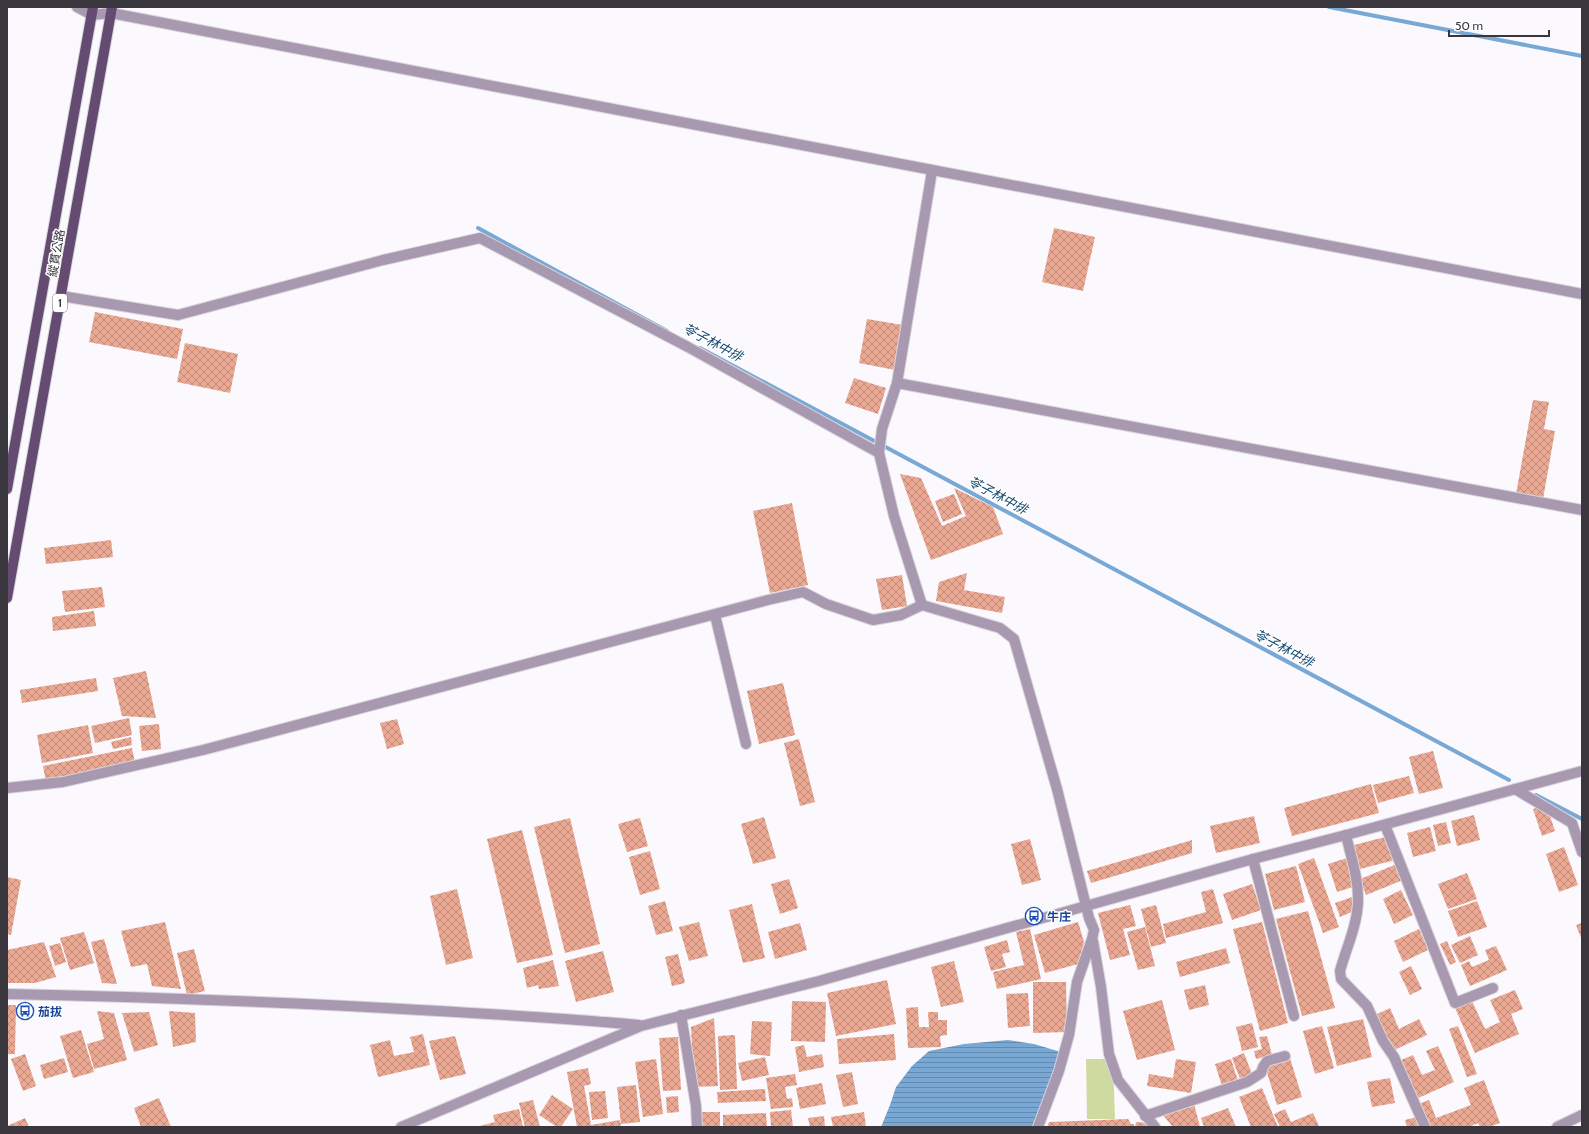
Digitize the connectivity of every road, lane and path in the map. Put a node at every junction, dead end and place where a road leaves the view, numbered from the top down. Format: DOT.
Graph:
graph roads {
  1 [pos="77,7"];
  2 [pos="111,10"];
  3 [pos="93,11"];
  4 [pos="932,171"];
  5 [pos="1582,294"];
  6 [pos="61,296"];
  7 [pos="897,383"];
  8 [pos="879,451"];
  9 [pos="10,458"];
  10 [pos="7,489"];
  11 [pos="1582,510"];
  12 [pos="7,597"];
  13 [pos="922,605"];
  14 [pos="715,615"];
  15 [pos="746,744"];
  16 [pos="1582,771"];
  17 [pos="7,788"];
  18 [pos="1515,789"];
  19 [pos="1385,825"];
  20 [pos="1346,835"];
  21 [pos="1582,852"];
  22 [pos="1253,859"];
  23 [pos="1087,906"];
  24 [pos="1092,939"];
  25 [pos="1493,988"];
  26 [pos="7,994"];
  27 [pos="681,1015"];
  28 [pos="1294,1016"];
  29 [pos="641,1026"];
  30 [pos="1285,1056"];
  31 [pos="1582,1115"];
  32 [pos="1145,1116"];
  33 [pos="415,1124"];
  34 [pos="401,1127"];
  35 [pos="697,1127"];
  36 [pos="1038,1127"];
  37 [pos="1155,1127"];
  38 [pos="1425,1127"];
  39 [pos="1557,1127"];
  1 -- 3 [label="street"];
  2 -- 3 [label="street"];
  2 -- 4 [label="street"];
  2 -- 6 [label="main road, 縱貫公路 / 1"];
  3 -- 9 [label="main road, 縱貫公路 / 1"];
  4 -- 5 [label="street"];
  4 -- 7 [label="street"];
  6 -- 8 [label="street"];
  6 -- 12 [label="main road, 縱貫公路 / 1"];
  7 -- 8 [label="street"];
  7 -- 11 [label="street"];
  8 -- 13 [label="street"];
  9 -- 10 [label="main road, 縱貫公路 / 1"];
  13 -- 14 [label="street"];
  13 -- 23 [label="street"];
  14 -- 15 [label="street"];
  14 -- 17 [label="street"];
  16 -- 18 [label="street"];
  18 -- 19 [label="street"];
  18 -- 21 [label="street"];
  19 -- 20 [label="street"];
  19 -- 25 [label="street"];
  20 -- 22 [label="street"];
  20 -- 38 [label="street"];
  22 -- 23 [label="street"];
  22 -- 28 [label="street"];
  23 -- 24 [label="street"];
  23 -- 27 [label="street"];
  24 -- 32 [label="street"];
  24 -- 36 [label="street"];
  26 -- 29 [label="street"];
  27 -- 29 [label="street"];
  27 -- 35 [label="street"];
  29 -- 33 [label="street"];
  30 -- 32 [label="street"];
  31 -- 39 [label="street"];
  32 -- 37 [label="street"];
  33 -- 34 [label="street"];
}
